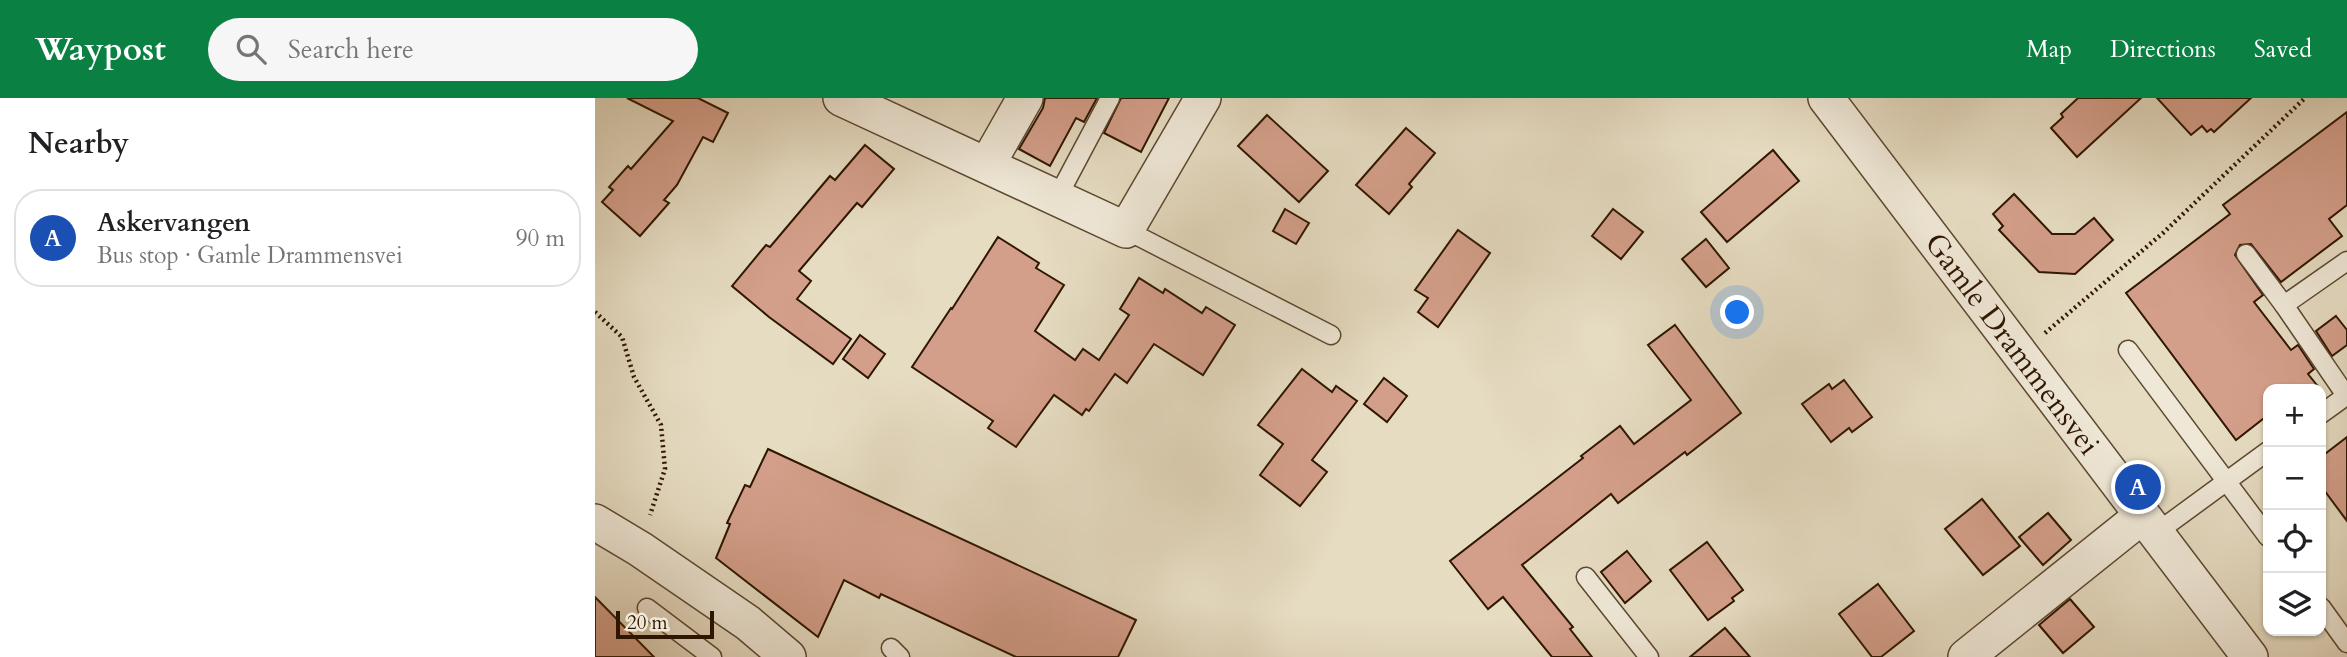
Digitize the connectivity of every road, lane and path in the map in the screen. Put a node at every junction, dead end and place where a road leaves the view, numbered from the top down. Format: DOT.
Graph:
graph roads {
  1 [pos="841,98"];
  2 [pos="1025,98"];
  3 [pos="1110,98"];
  4 [pos="1203,98"];
  5 [pos="1826,98"];
  6 [pos="2305,98"];
  7 [pos="987,165"];
  8 [pos="1057,198"];
  9 [pos="1126,230"];
  10 [pos="2246,254"];
  11 [pos="2347,261"];
  12 [pos="2284,305"];
  13 [pos="595,312"];
  14 [pos="1331,335"];
  15 [pos="2128,350"];
  16 [pos="2020,354"];
  17 [pos="2347,396"];
  18 [pos="2326,411"];
  19 [pos="2263,455"];
  20 [pos="2226,481"];
  21 [pos="2149,524"];
  22 [pos="597,525"];
  23 [pos="2263,530"];
  24 [pos="640,549"];
  25 [pos="1586,578"];
  26 [pos="647,608"];
  27 [pos="2326,614"];
  28 [pos="2347,643"];
  29 [pos="712,657"];
  30 [pos="788,657"];
  31 [pos="1649,657"];
  32 [pos="1966,657"];
  33 [pos="2250,657"];
  1 -- 7 [label="street"];
  2 -- 7 [label="street"];
  3 -- 8 [label="lane"];
  4 -- 9 [label="street"];
  5 -- 16 [label="street, Gamle Drammensvei"];
  6 -- 16 [label="path"];
  7 -- 8 [label="street"];
  8 -- 9 [label="street"];
  9 -- 14 [label="lane"];
  10 -- 12 [label="lane"];
  11 -- 12 [label="lane"];
  12 -- 17 [label="lane"];
  13 -- 24 [label="path"];
  15 -- 20 [label="lane"];
  16 -- 21 [label="street, Gamle Drammensvei"];
  17 -- 18 [label="lane"];
  19 -- 20 [label="lane"];
  20 -- 21 [label="lane"];
  20 -- 23 [label="lane"];
  21 -- 32 [label="street"];
  21 -- 33 [label="street, Gamle Drammensvei"];
  22 -- 24 [label="street"];
  24 -- 30 [label="street"];
  25 -- 31 [label="lane"];
  26 -- 29 [label="lane"];
  27 -- 28 [label="lane"];
}
